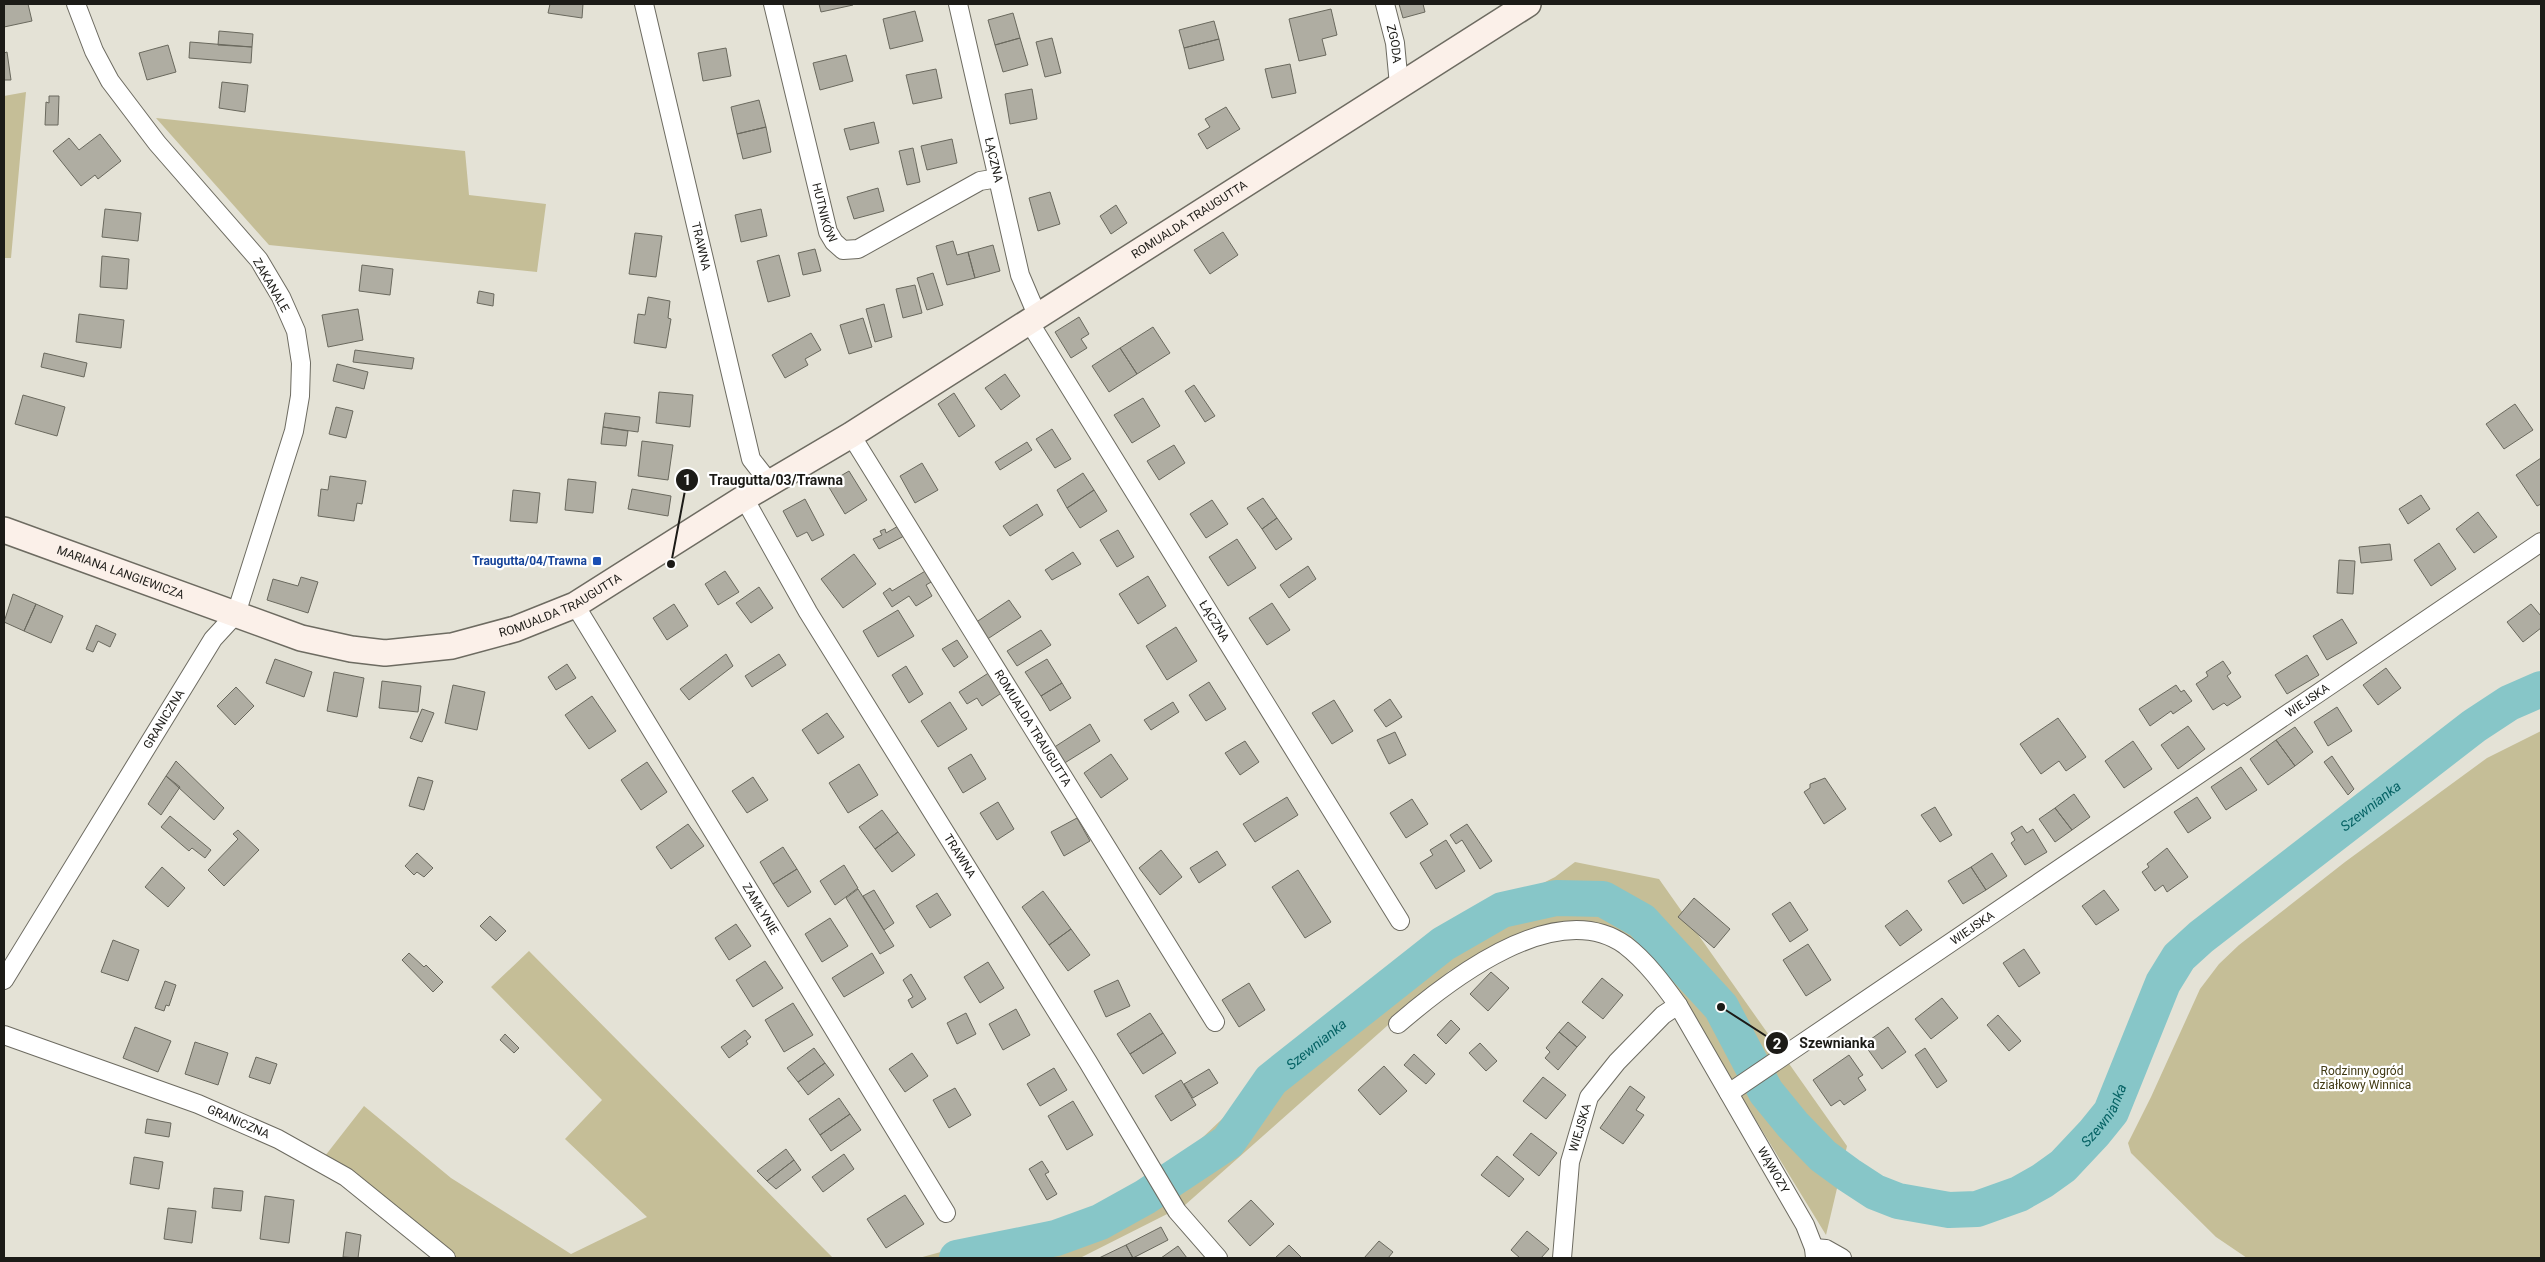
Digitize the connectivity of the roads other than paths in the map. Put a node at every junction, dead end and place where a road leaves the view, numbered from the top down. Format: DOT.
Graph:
graph roads {
  1 [pos="76,4"];
  2 [pos="644,4"];
  3 [pos="774,4"];
  4 [pos="958,4"];
  5 [pos="1385,4"];
  6 [pos="1528,4"];
  7 [pos="1399,85"];
  8 [pos="998,178"];
  9 [pos="1033,317"];
  10 [pos="851,435"];
  11 [pos="769,482"];
  12 [pos="744,498"];
  13 [pos="4,530"];
  14 [pos="2541,542"];
  15 [pos="575,606"];
  16 [pos="236,614"];
  17 [pos="1400,921"];
  18 [pos="4,980"];
  19 [pos="1678,1005"];
  20 [pos="1215,1022"];
  21 [pos="1398,1024"];
  22 [pos="4,1036"];
  23 [pos="1729,1093"];
  24 [pos="946,1213"];
  25 [pos="1815,1253"];
  26 [pos="446,1258"];
  27 [pos="1218,1258"];
  28 [pos="1562,1258"];
  29 [pos="1842,1258"];
  1 -- 16 [label="street, ZAKANALE"];
  2 -- 11 [label="street, TRAWNA"];
  3 -- 8 [label="street, HUTNIKÓW"];
  4 -- 8 [label="street, ŁĄCZNA"];
  5 -- 7 [label="street, ZGODA"];
  6 -- 7 [label="main road, ROMUALDA TRAUGUTTA"];
  7 -- 9 [label="main road, ROMUALDA TRAUGUTTA"];
  8 -- 9 [label="street, ŁĄCZNA"];
  9 -- 10 [label="main road, ROMUALDA TRAUGUTTA"];
  9 -- 17 [label="street, ŁĄCZNA"];
  10 -- 11 [label="main road, ROMUALDA TRAUGUTTA"];
  10 -- 20 [label="street, ROMUALDA TRAUGUTTA"];
  11 -- 12 [label="main road, ROMUALDA TRAUGUTTA"];
  12 -- 15 [label="main road, ROMUALDA TRAUGUTTA"];
  12 -- 27 [label="street, TRAWNA"];
  13 -- 16 [label="main road, MARIANA LANGIEWICZA"];
  14 -- 23 [label="street, WIEJSKA"];
  15 -- 16 [label="main road, ROMUALDA TRAUGUTTA"];
  15 -- 24 [label="street, ZAMŁYNIE"];
  16 -- 18 [label="street, GRANICZNA"];
  19 -- 21 [label="street"];
  19 -- 23 [label="street"];
  19 -- 28 [label="street, WIEJSKA"];
  22 -- 26 [label="street, GRANICZNA"];
  23 -- 25 [label="street, WĄWOZY"];
  25 -- 29 [label="street, WĄWOZY"];
}
